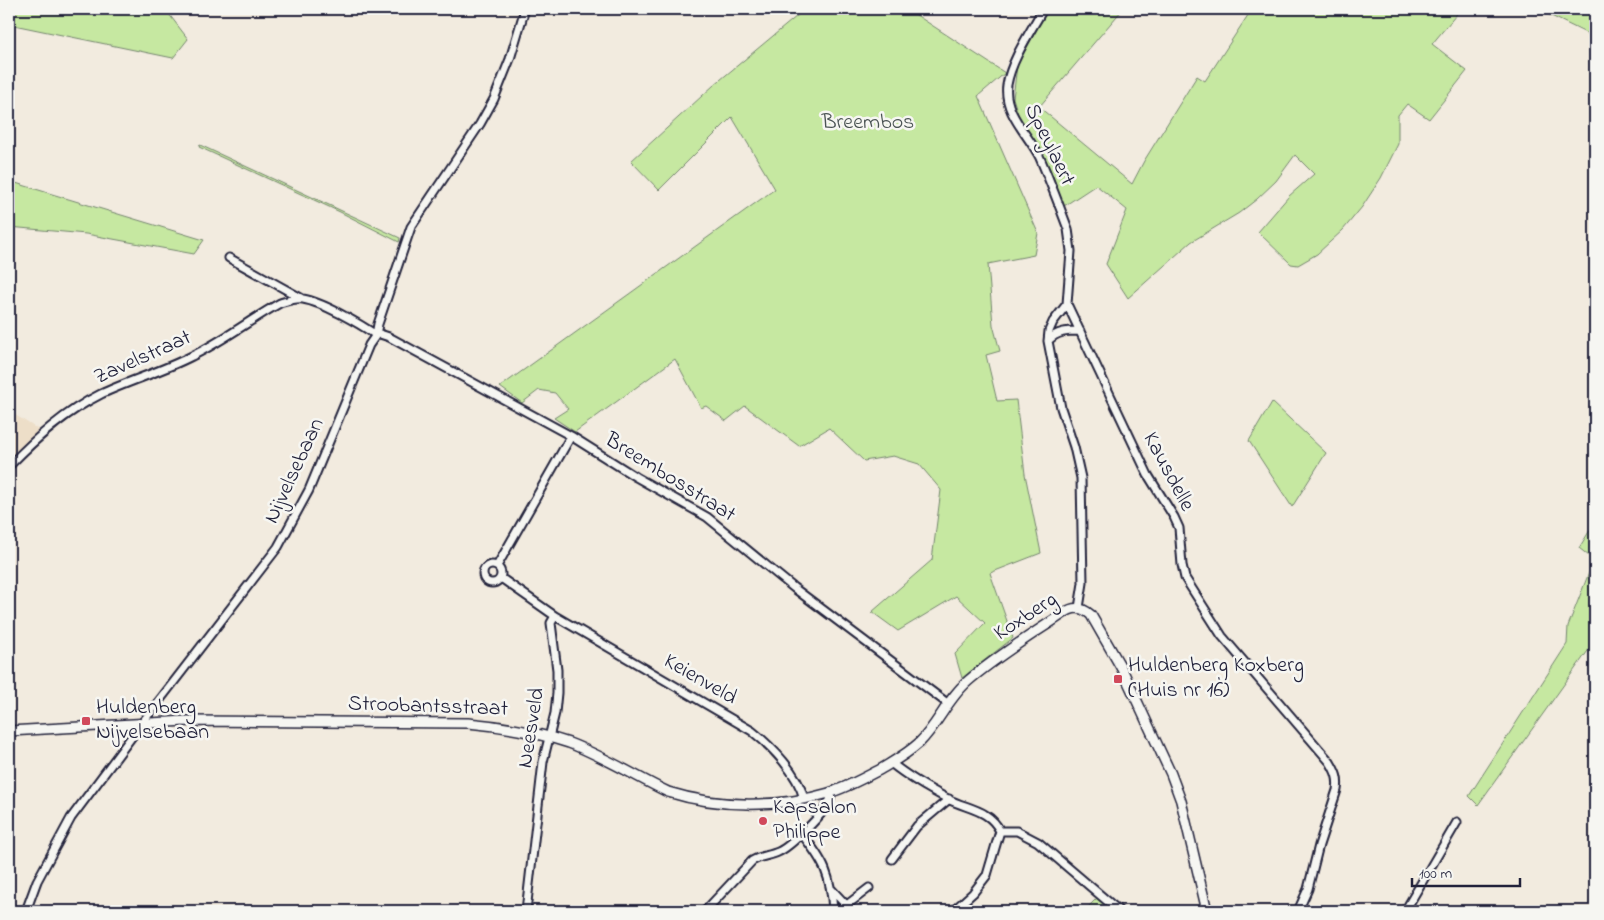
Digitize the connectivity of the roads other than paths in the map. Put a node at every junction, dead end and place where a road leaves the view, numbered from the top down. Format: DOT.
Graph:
graph roads {
  1 [pos="525,9"];
  2 [pos="1043,9"];
  3 [pos="229,258"];
  4 [pos="301,299"];
  5 [pos="1067,304"];
  6 [pos="1080,331"];
  7 [pos="376,335"];
  8 [pos="1048,341"];
  9 [pos="570,436"];
  10 [pos="9,466"];
  11 [pos="497,566"];
  12 [pos="501,578"];
  13 [pos="1079,608"];
  14 [pos="555,616"];
  15 [pos="948,704"];
  16 [pos="142,723"];
  17 [pos="9,731"];
  18 [pos="548,737"];
  19 [pos="891,763"];
  20 [pos="830,792"];
  21 [pos="804,799"];
  22 [pos="949,799"];
  23 [pos="1457,822"];
  24 [pos="1000,831"];
  25 [pos="802,834"];
  26 [pos="892,859"];
  27 [pos="869,888"];
  28 [pos="832,890"];
  29 [pos="847,906"];
  30 [pos="26,911"];
  31 [pos="526,911"];
  32 [pos="705,911"];
  33 [pos="832,911"];
  34 [pos="839,911"];
  35 [pos="953,911"];
  36 [pos="1119,911"];
  37 [pos="1207,911"];
  38 [pos="1298,911"];
  39 [pos="1405,911"];
  1 -- 7 [label="street, Nijvelsebaan"];
  2 -- 5 [label="street, Speylaert"];
  3 -- 4 [label="street"];
  4 -- 7 [label="street"];
  4 -- 10 [label="street, Zavelstraat"];
  5 -- 6 [label="street"];
  5 -- 8 [label="street"];
  6 -- 8 [label="street"];
  6 -- 38 [label="street, Kausdelle"];
  7 -- 9 [label="street, Breembosstraat"];
  7 -- 16 [label="street, Nijvelsebaan"];
  8 -- 13 [label="street"];
  9 -- 11 [label="street"];
  9 -- 15 [label="street, Breembosstraat"];
  11 -- 12 [label="street"];
  11 -- 12 [label="street"];
  12 -- 14 [label="street"];
  13 -- 15 [label="street, Koxberg"];
  13 -- 37 [label="street, Koxberg"];
  14 -- 18 [label="street, Neesveld"];
  14 -- 21 [label="street, Keienveld"];
  15 -- 19 [label="street, Koxberg"];
  16 -- 17 [label="street, Stroobantsstraat"];
  16 -- 18 [label="street, Stroobantsstraat"];
  16 -- 30 [label="street, Nijvelsebaan"];
  18 -- 21 [label="street, Stroobantsstraat"];
  18 -- 31 [label="street, Neesveld"];
  19 -- 20 [label="street, Koxberg"];
  19 -- 22 [label="street"];
  20 -- 21 [label="street, Stroobantsstraat"];
  20 -- 25 [label="street"];
  22 -- 24 [label="street"];
  22 -- 26 [label="street"];
  23 -- 39 [label="street"];
  24 -- 35 [label="street"];
  24 -- 36 [label="street"];
  25 -- 28 [label="street"];
  25 -- 32 [label="street"];
  27 -- 29 [label="street"];
  28 -- 29 [label="street"];
  28 -- 33 [label="street"];
  29 -- 34 [label="street"];
}
